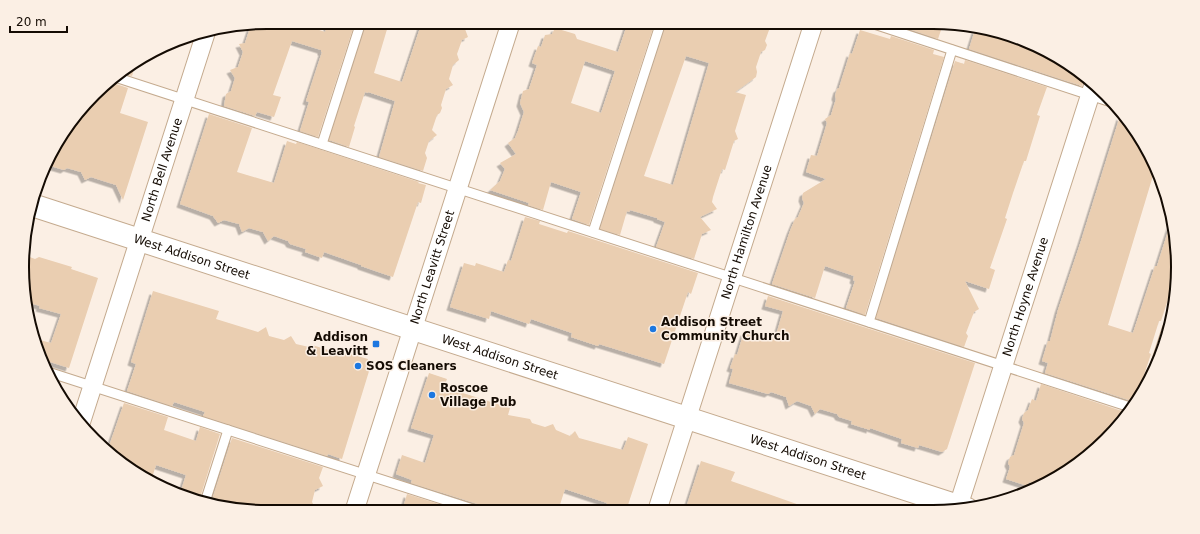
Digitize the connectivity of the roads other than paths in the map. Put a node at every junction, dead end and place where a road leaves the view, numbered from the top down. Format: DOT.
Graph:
graph roads {
  1 [pos="359,29"];
  2 [pos="509,29"];
  3 [pos="660,29"];
  4 [pos="812,29"];
  5 [pos="889,29"];
  6 [pos="204,37"];
  7 [pos="952,50"];
  8 [pos="121,79"];
  9 [pos="1091,89"];
  10 [pos="1092,89"];
  11 [pos="185,100"];
  12 [pos="322,144"];
  13 [pos="458,188"];
  14 [pos="37,207"];
  15 [pos="593,232"];
  16 [pos="140,240"];
  17 [pos="732,278"];
  18 [pos="869,322"];
  19 [pos="413,329"];
  20 [pos="1003,366"];
  21 [pos="55,374"];
  22 [pos="93,386"];
  23 [pos="1126,406"];
  24 [pos="83,417"];
  25 [pos="686,418"];
  26 [pos="228,430"];
  27 [pos="366,475"];
  28 [pos="207,497"];
  29 [pos="963,503"];
  30 [pos="946,504"];
  31 [pos="356,505"];
  32 [pos="460,505"];
  33 [pos="659,505"];
  1 -- 12 [label="lane"];
  2 -- 13 [label="street, North Leavitt Street"];
  3 -- 15 [label="lane"];
  4 -- 17 [label="street, North Hamilton Avenue"];
  5 -- 7 [label="lane"];
  6 -- 11 [label="street, North Bell Avenue"];
  7 -- 9 [label="lane"];
  7 -- 18 [label="lane"];
  8 -- 11 [label="lane"];
  10 -- 20 [label="street, North Hoyne Avenue"];
  11 -- 12 [label="lane"];
  11 -- 16 [label="street, North Bell Avenue"];
  12 -- 13 [label="lane"];
  13 -- 15 [label="lane"];
  13 -- 19 [label="street, North Leavitt Street"];
  14 -- 16 [label="street, West Addison Street"];
  15 -- 17 [label="lane"];
  16 -- 19 [label="street, West Addison Street"];
  16 -- 22 [label="street, North Bell Avenue"];
  17 -- 18 [label="lane"];
  17 -- 25 [label="street, North Hamilton Avenue"];
  18 -- 20 [label="lane"];
  19 -- 25 [label="street, West Addison Street"];
  19 -- 27 [label="street, North Leavitt Street"];
  20 -- 23 [label="lane"];
  20 -- 29 [label="street, North Hoyne Avenue"];
  21 -- 22 [label="lane"];
  22 -- 24 [label="street, North Bell Avenue"];
  22 -- 26 [label="lane"];
  25 -- 30 [label="street, West Addison Street"];
  25 -- 33 [label="street, North Hamilton Avenue"];
  26 -- 27 [label="lane"];
  26 -- 28 [label="lane"];
  27 -- 31 [label="street, North Leavitt Street"];
  27 -- 32 [label="lane"];
}
